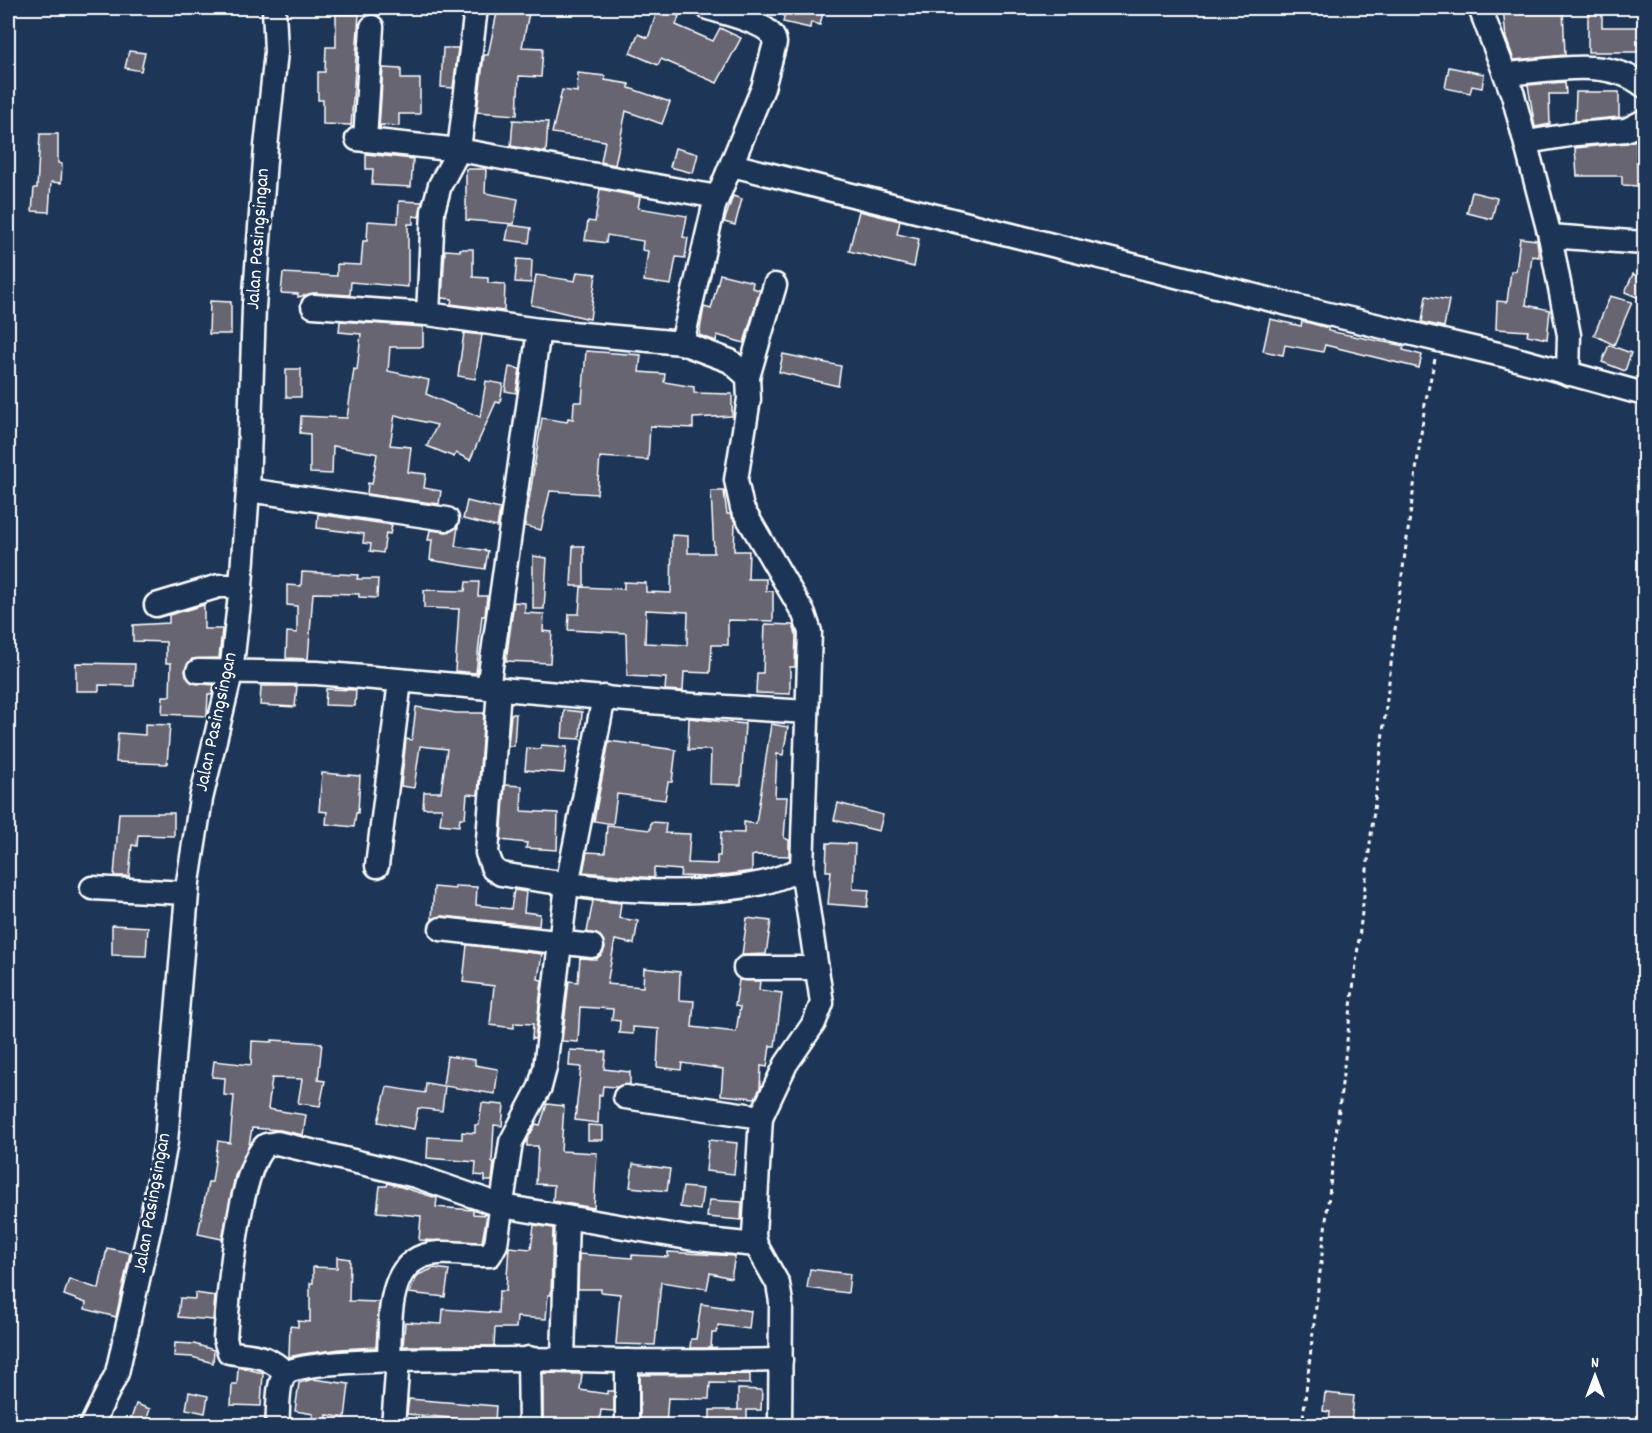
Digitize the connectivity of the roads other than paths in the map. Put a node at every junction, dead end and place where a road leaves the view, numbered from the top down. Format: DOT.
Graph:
graph roads {
  1 [pos="274,8"];
  2 [pos="476,8"];
  3 [pos="708,8"];
  4 [pos="1480,8"];
  5 [pos="372,27"];
  6 [pos="1506,74"];
  7 [pos="1644,86"];
  8 [pos="1644,122"];
  9 [pos="1527,142"];
  10 [pos="459,150"];
  11 [pos="732,165"];
  12 [pos="717,197"];
  13 [pos="1550,236"];
  14 [pos="1644,243"];
  15 [pos="775,285"];
  16 [pos="313,306"];
  17 [pos="428,314"];
  18 [pos="539,330"];
  19 [pos="682,343"];
  20 [pos="1568,375"];
  21 [pos="748,377"];
  22 [pos="1644,394"];
  23 [pos="254,490"];
  24 [pos="447,519"];
  25 [pos="241,586"];
  26 [pos="156,605"];
  27 [pos="198,671"];
  28 [pos="246,672"];
  29 [pos="400,681"];
  30 [pos="494,689"];
  31 [pos="604,697"];
  32 [pos="807,712"];
  33 [pos="377,866"];
  34 [pos="802,869"];
  35 [pos="567,885"];
  36 [pos="92,888"];
  37 [pos="186,893"];
  38 [pos="441,929"];
  39 [pos="560,941"];
  40 [pos="592,945"];
  41 [pos="745,968"];
  42 [pos="817,968"];
  43 [pos="625,1097"];
  44 [pos="761,1117"];
  45 [pos="502,1206"];
  46 [pos="567,1218"];
  47 [pos="756,1245"];
  48 [pos="529,1358"];
  49 [pos="563,1359"];
  50 [pos="393,1360"];
  51 [pos="781,1360"];
  52 [pos="627,1361"];
  53 [pos="286,1373"];
  54 [pos="91,1425"];
  55 [pos="277,1425"];
  56 [pos="393,1425"];
  57 [pos="530,1425"];
  58 [pos="627,1425"];
  59 [pos="780,1425"];
  1 -- 23 [label="street, Jalan Pasingsingan"];
  2 -- 10 [label="street"];
  3 -- 11 [label="street"];
  4 -- 6 [label="street"];
  5 -- 10 [label="street"];
  6 -- 7 [label="street"];
  6 -- 9 [label="street"];
  8 -- 9 [label="street"];
  9 -- 13 [label="street"];
  10 -- 12 [label="street"];
  10 -- 17 [label="street"];
  11 -- 12 [label="street"];
  11 -- 20 [label="street"];
  12 -- 19 [label="street"];
  13 -- 14 [label="street"];
  13 -- 20 [label="street"];
  15 -- 21 [label="street"];
  16 -- 17 [label="street"];
  17 -- 18 [label="street"];
  18 -- 19 [label="street"];
  18 -- 30 [label="street"];
  19 -- 21 [label="street"];
  20 -- 22 [label="street"];
  21 -- 32 [label="street"];
  23 -- 24 [label="street"];
  23 -- 25 [label="street, Jalan Pasingsingan"];
  25 -- 26 [label="street"];
  25 -- 28 [label="street, Jalan Pasingsingan"];
  27 -- 28 [label="street"];
  28 -- 29 [label="street"];
  28 -- 37 [label="street, Jalan Pasingsingan"];
  29 -- 30 [label="street"];
  29 -- 33 [label="street"];
  30 -- 31 [label="street"];
  30 -- 35 [label="street"];
  31 -- 32 [label="street"];
  31 -- 35 [label="street"];
  32 -- 34 [label="street"];
  34 -- 35 [label="street"];
  34 -- 42 [label="street"];
  35 -- 39 [label="street"];
  36 -- 37 [label="street"];
  37 -- 54 [label="street, Jalan Pasingsingan"];
  38 -- 39 [label="street"];
  39 -- 40 [label="street"];
  39 -- 45 [label="street"];
  41 -- 42 [label="street"];
  42 -- 44 [label="street"];
  43 -- 44 [label="street"];
  44 -- 47 [label="street"];
  45 -- 46 [label="street"];
  45 -- 50 [label="street"];
  45 -- 53 [label="street"];
  46 -- 47 [label="street"];
  46 -- 49 [label="street"];
  47 -- 51 [label="street"];
  48 -- 49 [label="street"];
  48 -- 50 [label="street"];
  48 -- 57 [label="street"];
  49 -- 52 [label="street"];
  50 -- 53 [label="street"];
  50 -- 56 [label="street"];
  51 -- 52 [label="street"];
  51 -- 59 [label="street"];
  52 -- 58 [label="street"];
  53 -- 55 [label="street"];
}
